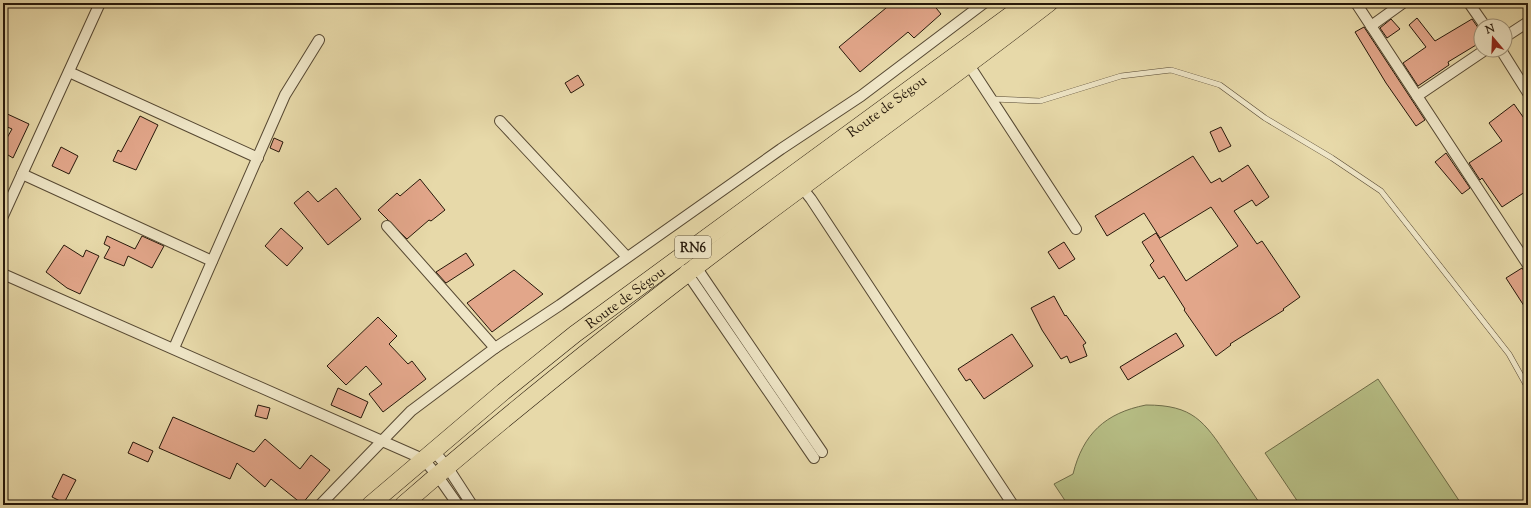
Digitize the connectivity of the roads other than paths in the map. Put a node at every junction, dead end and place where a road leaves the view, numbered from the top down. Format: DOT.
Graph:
graph roads {
  1 [pos="100,3"];
  2 [pos="984,3"];
  3 [pos="1027,3"];
  4 [pos="1049,3"];
  5 [pos="1356,3"];
  6 [pos="1403,3"];
  7 [pos="1469,3"];
  8 [pos="1479,18"];
  9 [pos="1528,22"];
  10 [pos="1371,26"];
  11 [pos="1513,32"];
  12 [pos="319,40"];
  13 [pos="1474,58"];
  14 [pos="1507,58"];
  15 [pos="969,65"];
  16 [pos="69,72"];
  17 [pos="1528,92"];
  18 [pos="1417,96"];
  19 [pos="991,99"];
  20 [pos="500,121"];
  21 [pos="258,158"];
  22 [pos="22,174"];
  23 [pos="792,174"];
  24 [pos="802,188"];
  25 [pos="3,216"];
  26 [pos="387,226"];
  27 [pos="1076,228"];
  28 [pos="681,256"];
  29 [pos="627,258"];
  30 [pos="212,261"];
  31 [pos="1528,265"];
  32 [pos="692,270"];
  33 [pos="3,274"];
  34 [pos="174,348"];
  35 [pos="495,348"];
  36 [pos="1528,388"];
  37 [pos="382,440"];
  38 [pos="429,455"];
  39 [pos="818,455"];
  40 [pos="443,471"];
  41 [pos="320,505"];
  42 [pos="370,505"];
  43 [pos="403,505"];
  44 [pos="458,505"];
  45 [pos="472,505"];
  46 [pos="1013,505"];
  1 -- 16 [label="street"];
  2 -- 29 [label="street"];
  3 -- 23 [label="highway, Route de Ségou / RN6"];
  4 -- 15 [label="highway, Route de Ségou / RN6"];
  5 -- 10 [label="street"];
  6 -- 10 [label="street"];
  7 -- 8 [label="street"];
  9 -- 11 [label="street"];
  10 -- 18 [label="street"];
  12 -- 21 [label="street"];
  13 -- 18 [label="street"];
  14 -- 17 [label="street"];
  15 -- 19 [label="street"];
  15 -- 24 [label="highway, Route de Ségou / RN6"];
  16 -- 21 [label="street"];
  16 -- 22 [label="street"];
  18 -- 31 [label="street"];
  19 -- 27 [label="street"];
  19 -- 36 [label="lane"];
  20 -- 29 [label="street"];
  21 -- 30 [label="street"];
  22 -- 25 [label="street"];
  22 -- 30 [label="street"];
  23 -- 24 [label="street"];
  23 -- 28 [label="highway, Route de Ségou / RN6"];
  24 -- 32 [label="highway, Route de Ségou / RN6"];
  24 -- 46 [label="street"];
  26 -- 35 [label="street"];
  28 -- 32 [label="street"];
  28 -- 38 [label="highway, Route de Ségou / RN6"];
  29 -- 35 [label="street"];
  30 -- 34 [label="street"];
  32 -- 39 [label="street"];
  32 -- 40 [label="highway, Route de Ségou / RN6"];
  33 -- 34 [label="street"];
  34 -- 37 [label="street"];
  35 -- 37 [label="street"];
  37 -- 38 [label="street"];
  37 -- 41 [label="street"];
  38 -- 40 [label="street"];
  38 -- 42 [label="highway, Route de Ségou / RN6"];
  40 -- 43 [label="highway, Route de Ségou / RN6"];
  40 -- 44 [label="street"];
  40 -- 45 [label="street"];
}
